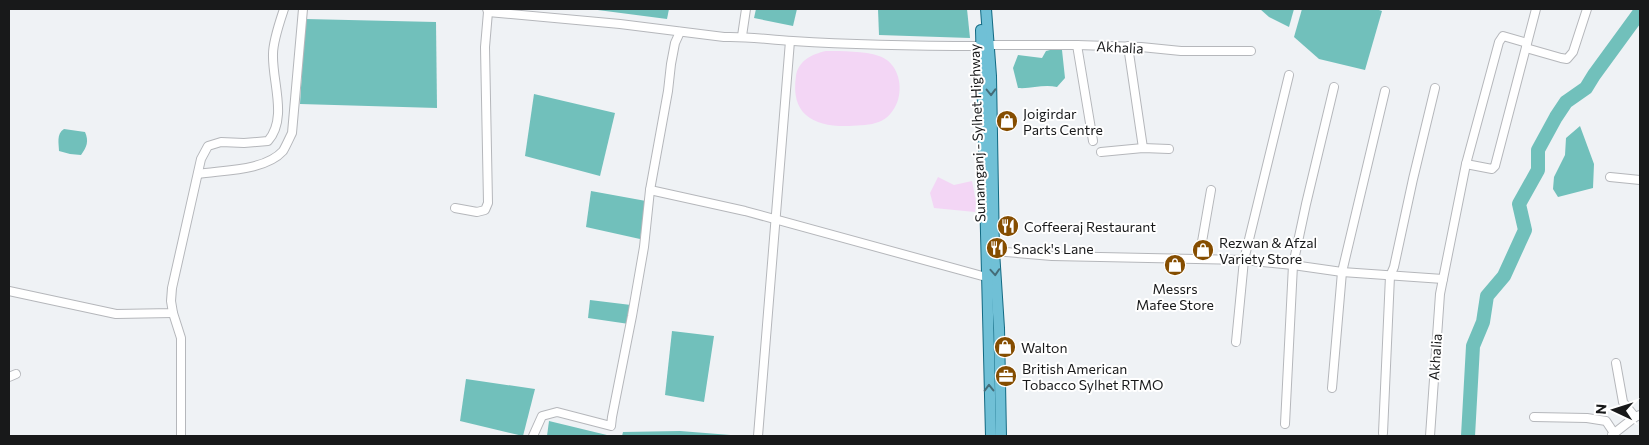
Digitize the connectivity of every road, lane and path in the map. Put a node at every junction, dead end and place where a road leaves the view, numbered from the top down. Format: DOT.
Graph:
graph roads {
  1 [pos="284,9"];
  2 [pos="303,9"];
  3 [pos="746,9"];
  4 [pos="979,9"];
  5 [pos="986,9"];
  6 [pos="1536,9"];
  7 [pos="1587,9"];
  8 [pos="487,10"];
  9 [pos="680,32"];
  10 [pos="742,36"];
  11 [pos="790,41"];
  12 [pos="1077,45"];
  13 [pos="1526,45"];
  14 [pos="985,46"];
  15 [pos="1128,46"];
  16 [pos="1251,51"];
  17 [pos="1288,75"];
  18 [pos="1334,88"];
  19 [pos="1436,88"];
  20 [pos="1385,91"];
  21 [pos="1093,141"];
  22 [pos="1143,148"];
  23 [pos="1169,149"];
  24 [pos="1101,152"];
  25 [pos="1466,164"];
  26 [pos="198,174"];
  27 [pos="1610,177"];
  28 [pos="1640,180"];
  29 [pos="650,190"];
  30 [pos="1211,190"];
  31 [pos="454,208"];
  32 [pos="775,219"];
  33 [pos="994,251"];
  34 [pos="1199,258"];
  35 [pos="1244,260"];
  36 [pos="1293,265"];
  37 [pos="1342,272"];
  38 [pos="1390,276"];
  39 [pos="986,277"];
  40 [pos="1443,279"];
  41 [pos="9,291"];
  42 [pos="173,313"];
  43 [pos="1236,342"];
  44 [pos="1616,363"];
  45 [pos="1332,388"];
  46 [pos="1637,416"];
  47 [pos="1534,417"];
  48 [pos="1285,424"];
  49 [pos="1383,433"];
  50 [pos="1612,435"];
  51 [pos="182,436"];
  52 [pos="533,436"];
  53 [pos="758,436"];
  54 [pos="990,436"];
  55 [pos="1001,436"];
  56 [pos="1430,436"];
  1 -- 26 [label="street"];
  2 -- 26 [label="street"];
  3 -- 10 [label="street"];
  4 -- 14 [label="main road, Sunamganj - Sylhet Highway"];
  5 -- 14 [label="main road, Sunamganj - Sylhet Highway"];
  6 -- 13 [label="street"];
  7 -- 13 [label="street"];
  8 -- 9 [label="street, Akhalia"];
  8 -- 31 [label="street"];
  9 -- 10 [label="street, Akhalia"];
  9 -- 29 [label="street"];
  10 -- 11 [label="street, Akhalia"];
  11 -- 14 [label="street, Akhalia"];
  11 -- 32 [label="street"];
  12 -- 14 [label="street, Akhalia"];
  12 -- 15 [label="street, Akhalia"];
  12 -- 21 [label="street"];
  13 -- 25 [label="street"];
  13 -- 25 [label="street, Akhalia"];
  14 -- 33 [label="main road, Sunamganj - Sylhet Highway, one-way"];
  14 -- 39 [label="main road, Sunamganj - Sylhet Highway"];
  15 -- 16 [label="street, Akhalia"];
  15 -- 22 [label="street"];
  17 -- 35 [label="street"];
  18 -- 36 [label="street"];
  19 -- 38 [label="street"];
  20 -- 37 [label="street"];
  22 -- 23 [label="street"];
  22 -- 24 [label="street"];
  25 -- 40 [label="street, Akhalia"];
  26 -- 42 [label="street"];
  27 -- 28 [label="street"];
  29 -- 32 [label="street"];
  29 -- 52 [label="street"];
  30 -- 34 [label="street"];
  32 -- 39 [label="street"];
  32 -- 53 [label="street"];
  33 -- 34 [label="street"];
  33 -- 55 [label="main road, Sunamganj - Sylhet Highway, one-way"];
  34 -- 35 [label="street"];
  35 -- 36 [label="street"];
  35 -- 43 [label="street"];
  36 -- 37 [label="street"];
  36 -- 48 [label="street"];
  37 -- 38 [label="street"];
  37 -- 45 [label="street"];
  38 -- 40 [label="street"];
  38 -- 49 [label="street"];
  54 -- 39 [label="main road, Sunamganj - Sylhet Highway, one-way"];
  40 -- 56 [label="street, Akhalia"];
  41 -- 42 [label="street"];
  42 -- 51 [label="street"];
  44 -- 46 [label="street"];
  46 -- 50 [label="street"];
  47 -- 50 [label="street"];
}
